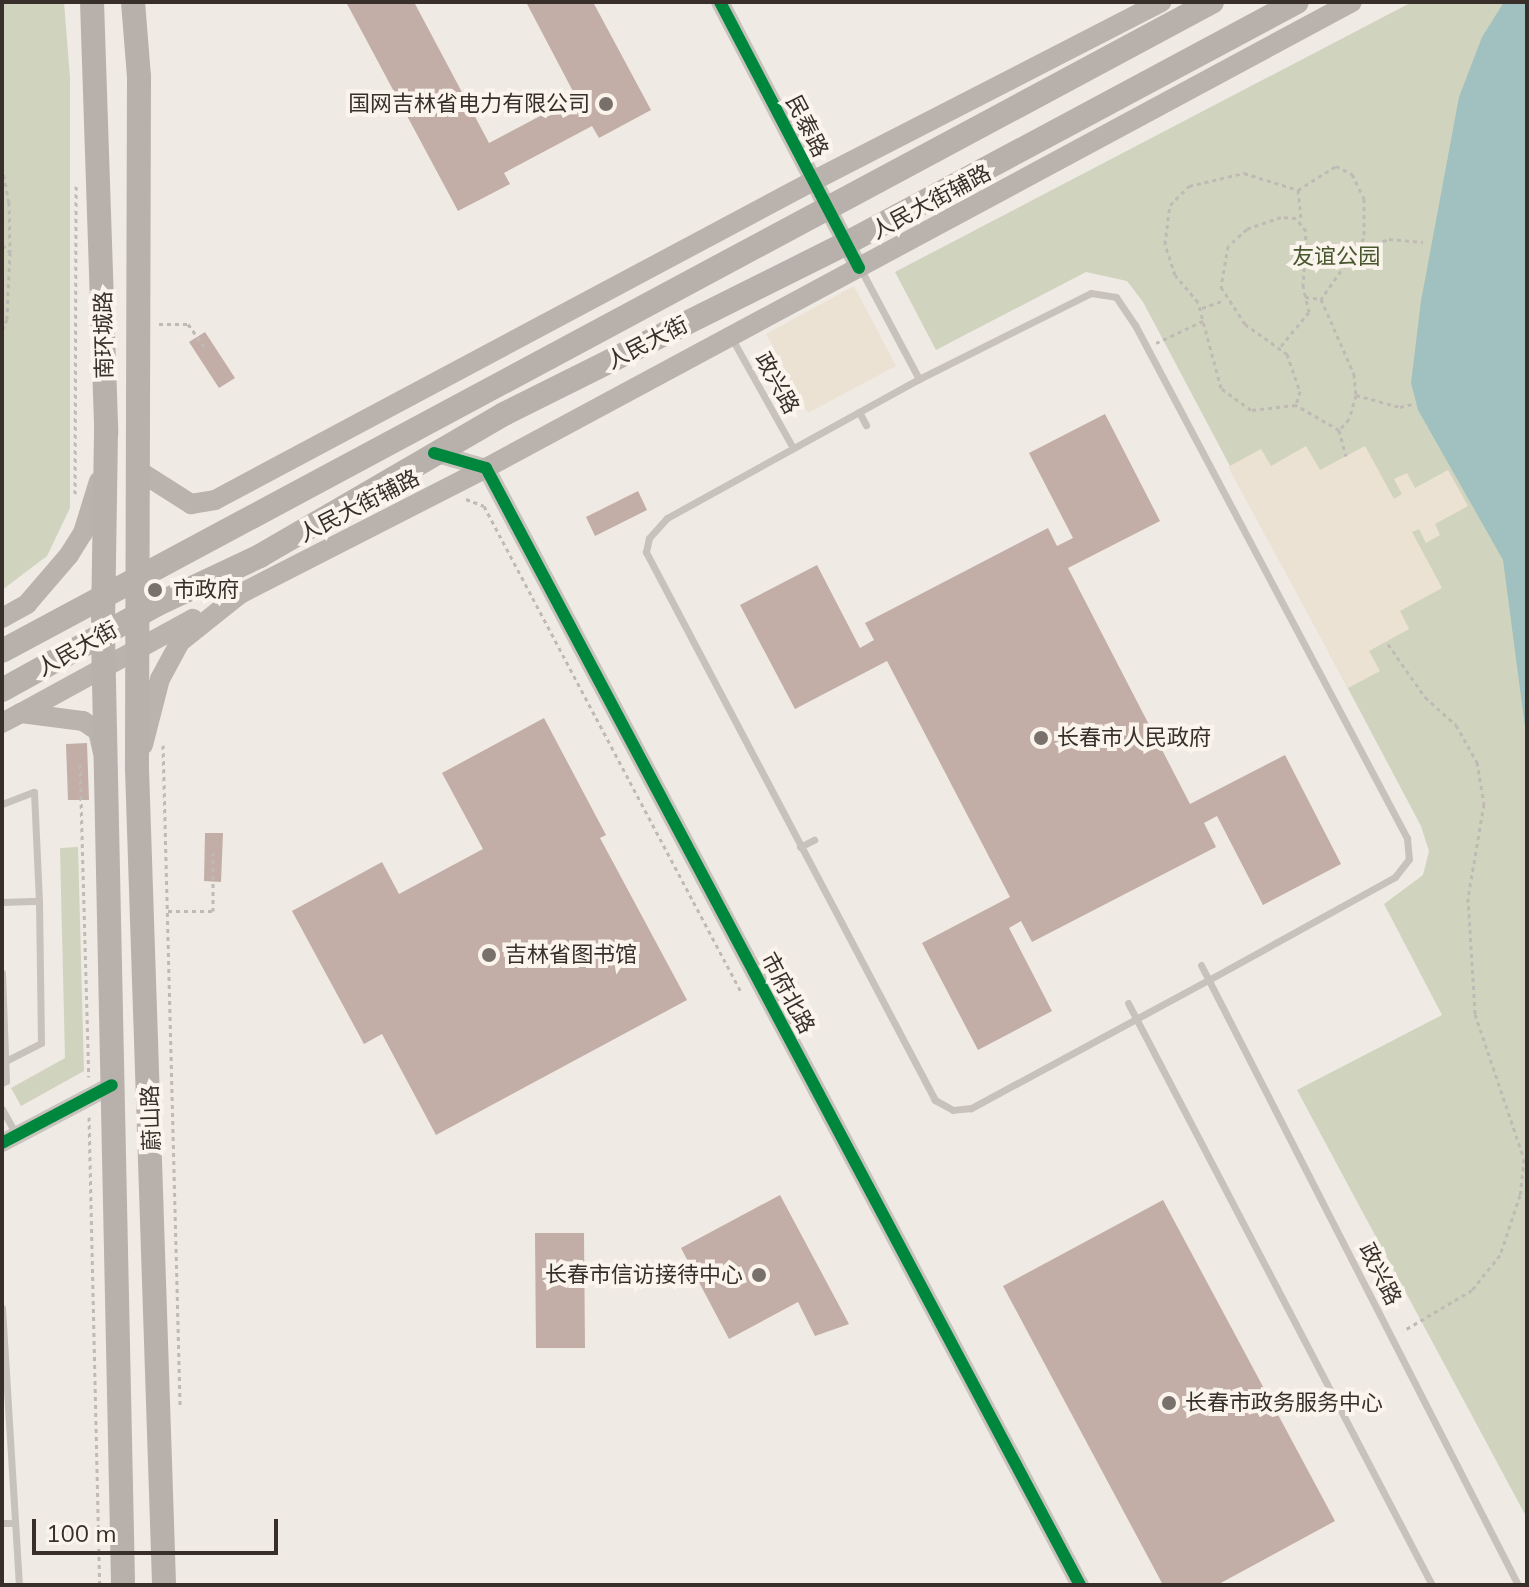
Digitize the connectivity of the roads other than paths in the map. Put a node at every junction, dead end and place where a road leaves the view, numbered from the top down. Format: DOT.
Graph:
graph roads {
  1 [pos="92,2"];
  2 [pos="133,2"];
  3 [pos="720,2"];
  4 [pos="1162,2"];
  5 [pos="1212,2"];
  6 [pos="1297,2"];
  7 [pos="1352,2"];
  8 [pos="813,181"];
  9 [pos="829,210"];
  10 [pos="847,243"];
  11 [pos="859,268"];
  12 [pos="730,335"];
  13 [pos="919,379"];
  14 [pos="859,412"];
  15 [pos="866,425"];
  16 [pos="106,433"];
  17 [pos="793,448"];
  18 [pos="434,453"];
  19 [pos="486,468"];
  20 [pos="139,471"];
  21 [pos="140,576"];
  22 [pos="240,594"];
  23 [pos="106,595"];
  24 [pos="140,614"];
  25 [pos="2,618"];
  26 [pos="103,635"];
  27 [pos="2,651"];
  28 [pos="136,651"];
  29 [pos="104,668"];
  30 [pos="2,690"];
  31 [pos="21,713"];
  32 [pos="2,723"];
  33 [pos="137,769"];
  34 [pos="108,773"];
  35 [pos="2,804"];
  36 [pos="814,840"];
  37 [pos="800,847"];
  38 [pos="39,901"];
  39 [pos="2,902"];
  40 [pos="1201,965"];
  41 [pos="2,973"];
  42 [pos="1210,979"];
  43 [pos="1128,1003"];
  44 [pos="1135,1018"];
  45 [pos="6,1061"];
  46 [pos="2,1083"];
  47 [pos="112,1085"];
  48 [pos="2,1109"];
  49 [pos="9,1140"];
  50 [pos="2,1308"];
  51 [pos="2,1523"];
  52 [pos="15,1523"];
  53 [pos="19,1585"];
  54 [pos="123,1585"];
  55 [pos="164,1585"];
  56 [pos="1080,1585"];
  57 [pos="1432,1585"];
  58 [pos="1518,1585"];
  1 -- 16 [label="main road, 南环城路"];
  2 -- 20 [label="main road, 南环城路"];
  3 -- 8 [label="street, 民泰路"];
  4 -- 8 [label="main road"];
  5 -- 9 [label="main road, 人民大街"];
  6 -- 10 [label="main road, 人民大街"];
  7 -- 11 [label="main road, 人民大街辅路"];
  8 -- 9 [label="street, 民泰路"];
  8 -- 20 [label="main road"];
  9 -- 10 [label="street, 民泰路"];
  9 -- 21 [label="main road, 人民大街"];
  10 -- 11 [label="street, 民泰路"];
  10 -- 18 [label="main road, 人民大街"];
  11 -- 12 [label="main road, 人民大街辅路"];
  11 -- 13 [label="lane"];
  12 -- 17 [label="lane, 政兴路"];
  12 -- 19 [label="main road, 人民大街辅路"];
  13 -- 14 [label="lane"];
  13 -- 42 [label="lane"];
  14 -- 15 [label="lane"];
  14 -- 17 [label="lane"];
  16 -- 23 [label="main road, 南环城路"];
  16 -- 25 [label="main road"];
  17 -- 37 [label="lane"];
  18 -- 19 [label="street"];
  18 -- 24 [label="main road, 人民大街"];
  19 -- 22 [label="main road, 人民大街辅路"];
  19 -- 56 [label="street, 市府北路"];
  20 -- 21 [label="main road, 南环城路"];
  21 -- 23 [label="main road, 人民大街"];
  21 -- 24 [label="main road, 南环城路"];
  22 -- 28 [label="main road"];
  22 -- 33 [label="main road"];
  23 -- 26 [label="main road, 南环城路"];
  23 -- 27 [label="main road, 人民大街"];
  24 -- 26 [label="main road, 人民大街"];
  24 -- 28 [label="main road, 南环城路"];
  26 -- 29 [label="main road, 南环城路"];
  26 -- 30 [label="main road, 人民大街"];
  28 -- 29 [label="main road"];
  28 -- 33 [label="main road, 蔚山路"];
  29 -- 31 [label="main road"];
  29 -- 34 [label="main road, 蔚山路"];
  31 -- 32 [label="main road"];
  31 -- 34 [label="main road"];
  33 -- 55 [label="main road, 蔚山路"];
  34 -- 47 [label="main road, 蔚山路"];
  35 -- 38 [label="lane"];
  36 -- 37 [label="lane"];
  37 -- 44 [label="lane"];
  38 -- 39 [label="lane"];
  38 -- 45 [label="lane"];
  40 -- 42 [label="lane, 政兴路"];
  41 -- 45 [label="lane"];
  42 -- 44 [label="lane"];
  42 -- 58 [label="lane, 政兴路"];
  43 -- 44 [label="lane"];
  44 -- 57 [label="lane"];
  45 -- 46 [label="lane"];
  47 -- 49 [label="street"];
  47 -- 54 [label="main road, 蔚山路"];
  48 -- 49 [label="lane"];
  50 -- 52 [label="lane"];
  51 -- 52 [label="lane"];
  52 -- 53 [label="lane"];
}
